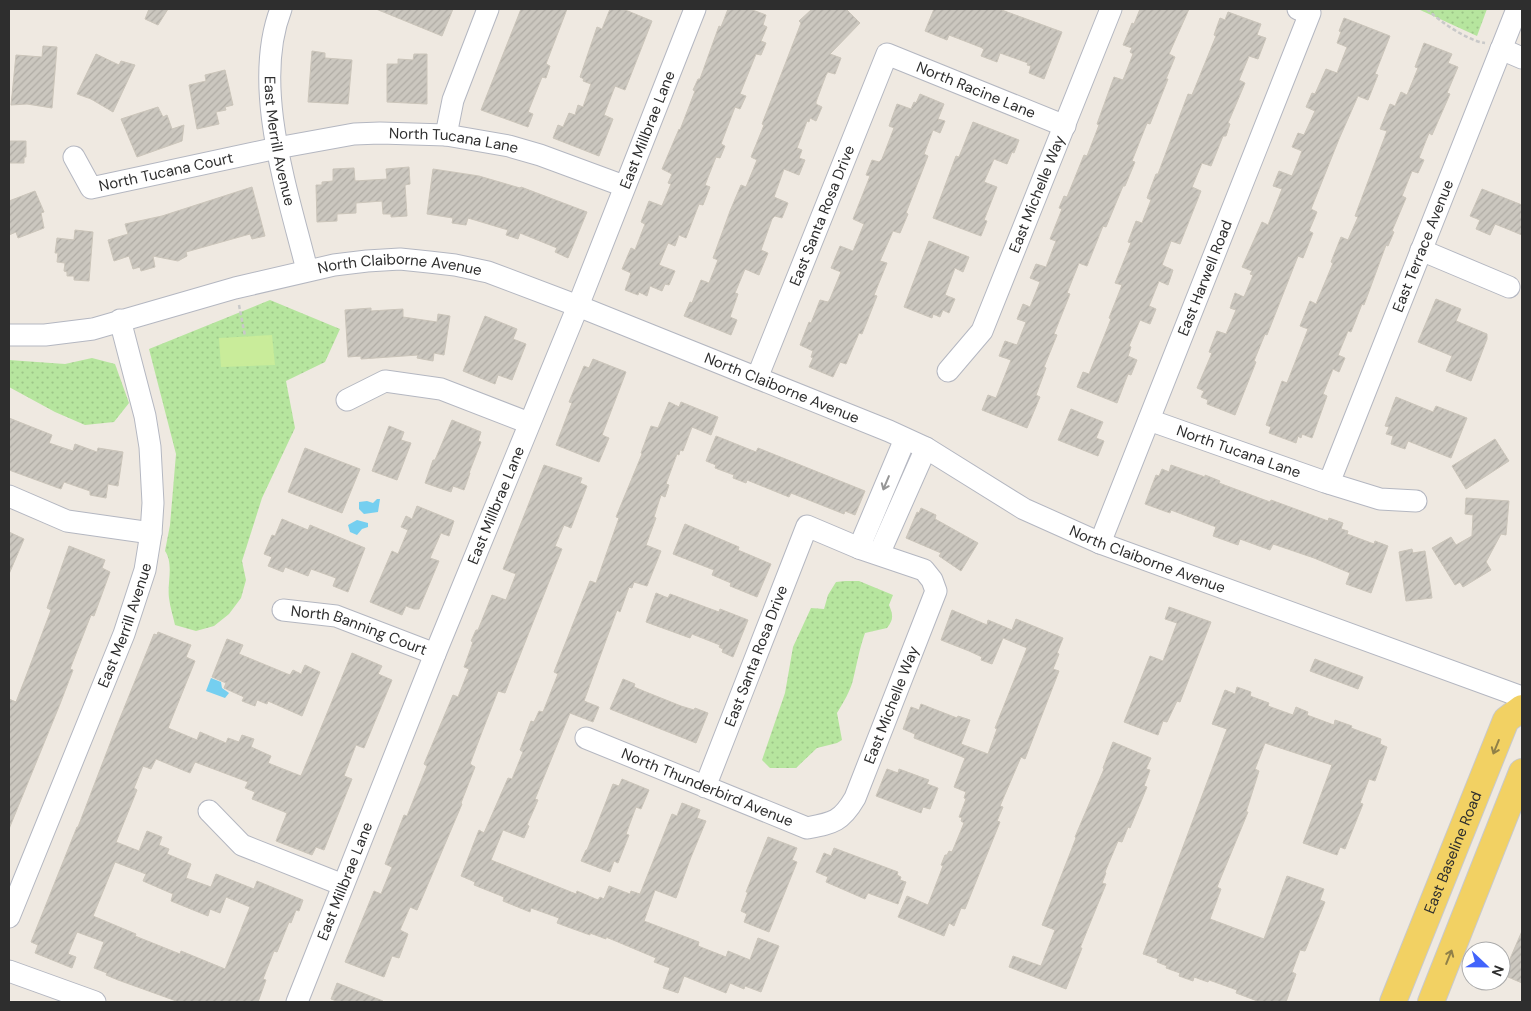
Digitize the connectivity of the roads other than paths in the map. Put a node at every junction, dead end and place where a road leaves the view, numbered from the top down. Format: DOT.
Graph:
graph roads {
  1 [pos="281,9"];
  2 [pos="488,9"];
  3 [pos="695,9"];
  4 [pos="1111,9"];
  5 [pos="1517,9"];
  6 [pos="1304,11"];
  7 [pos="1496,45"];
  8 [pos="887,54"];
  9 [pos="1522,58"];
  10 [pos="1065,126"];
  11 [pos="446,135"];
  12 [pos="277,148"];
  13 [pos="74,157"];
  14 [pos="624,186"];
  15 [pos="1421,250"];
  16 [pos="307,270"];
  17 [pos="1509,287"];
  18 [pos="578,306"];
  19 [pos="120,320"];
  20 [pos="9,335"];
  21 [pos="948,371"];
  22 [pos="758,378"];
  23 [pos="347,400"];
  24 [pos="1149,420"];
  25 [pos="530,423"];
  26 [pos="905,439"];
  27 [pos="926,448"];
  28 [pos="1329,482"];
  29 [pos="9,496"];
  30 [pos="1416,501"];
  31 [pos="151,533"];
  32 [pos="1100,543"];
  33 [pos="868,551"];
  34 [pos="283,610"];
  35 [pos="435,654"];
  36 [pos="1522,697"];
  37 [pos="1522,708"];
  38 [pos="586,738"];
  39 [pos="1522,772"];
  40 [pos="705,786"];
  41 [pos="210,811"];
  42 [pos="831,823"];
  43 [pos="343,885"];
  44 [pos="9,917"];
  45 [pos="9,971"];
  46 [pos="94,1002"];
  47 [pos="297,1002"];
  48 [pos="1393,1002"];
  49 [pos="1431,1002"];
  1 -- 12 [label="street, East Merrill Avenue"];
  2 -- 11 [label="street"];
  3 -- 14 [label="street, East Millbrae Lane"];
  4 -- 10 [label="street, East Michelle Way"];
  5 -- 7 [label="street, East Terrace Avenue"];
  6 -- 24 [label="street, East Harwell Road"];
  7 -- 9 [label="street"];
  7 -- 15 [label="street, East Terrace Avenue"];
  8 -- 10 [label="street, North Racine Lane"];
  8 -- 22 [label="street, East Santa Rosa Drive"];
  10 -- 21 [label="street, East Michelle Way"];
  11 -- 12 [label="street, North Tucana Lane"];
  11 -- 14 [label="street, North Tucana Lane"];
  12 -- 13 [label="street, North Tucana Court"];
  12 -- 16 [label="street, East Merrill Avenue"];
  14 -- 18 [label="street, East Millbrae Lane"];
  15 -- 17 [label="street"];
  15 -- 28 [label="street, East Terrace Avenue"];
  16 -- 18 [label="street, North Claiborne Avenue"];
  16 -- 19 [label="street, North Claiborne Avenue"];
  18 -- 22 [label="street, North Claiborne Avenue"];
  18 -- 25 [label="street, East Millbrae Lane"];
  19 -- 20 [label="street, North Claiborne Avenue"];
  19 -- 31 [label="street, East Merrill Avenue"];
  22 -- 26 [label="street, North Claiborne Avenue"];
  23 -- 25 [label="street"];
  24 -- 28 [label="street, North Tucana Lane"];
  24 -- 32 [label="street, East Harwell Road"];
  25 -- 35 [label="street, East Millbrae Lane"];
  26 -- 27 [label="street, North Claiborne Avenue"];
  26 -- 33 [label="street, one-way"];
  27 -- 32 [label="street, North Claiborne Avenue"];
  27 -- 33 [label="street"];
  28 -- 30 [label="street"];
  29 -- 31 [label="street"];
  31 -- 44 [label="street, East Merrill Avenue"];
  32 -- 36 [label="street, North Claiborne Avenue"];
  33 -- 40 [label="street, East Santa Rosa Drive"];
  33 -- 42 [label="street, East Michelle Way"];
  34 -- 35 [label="street, North Banning Court"];
  35 -- 43 [label="street, East Millbrae Lane"];
  37 -- 48 [label="main road, East Baseline Road, one-way"];
  38 -- 40 [label="street, North Thunderbird Avenue"];
  49 -- 39 [label="main road, one-way"];
  40 -- 42 [label="street, North Thunderbird Avenue"];
  41 -- 43 [label="street"];
  43 -- 47 [label="street, East Millbrae Lane"];
  45 -- 46 [label="street"];
}
